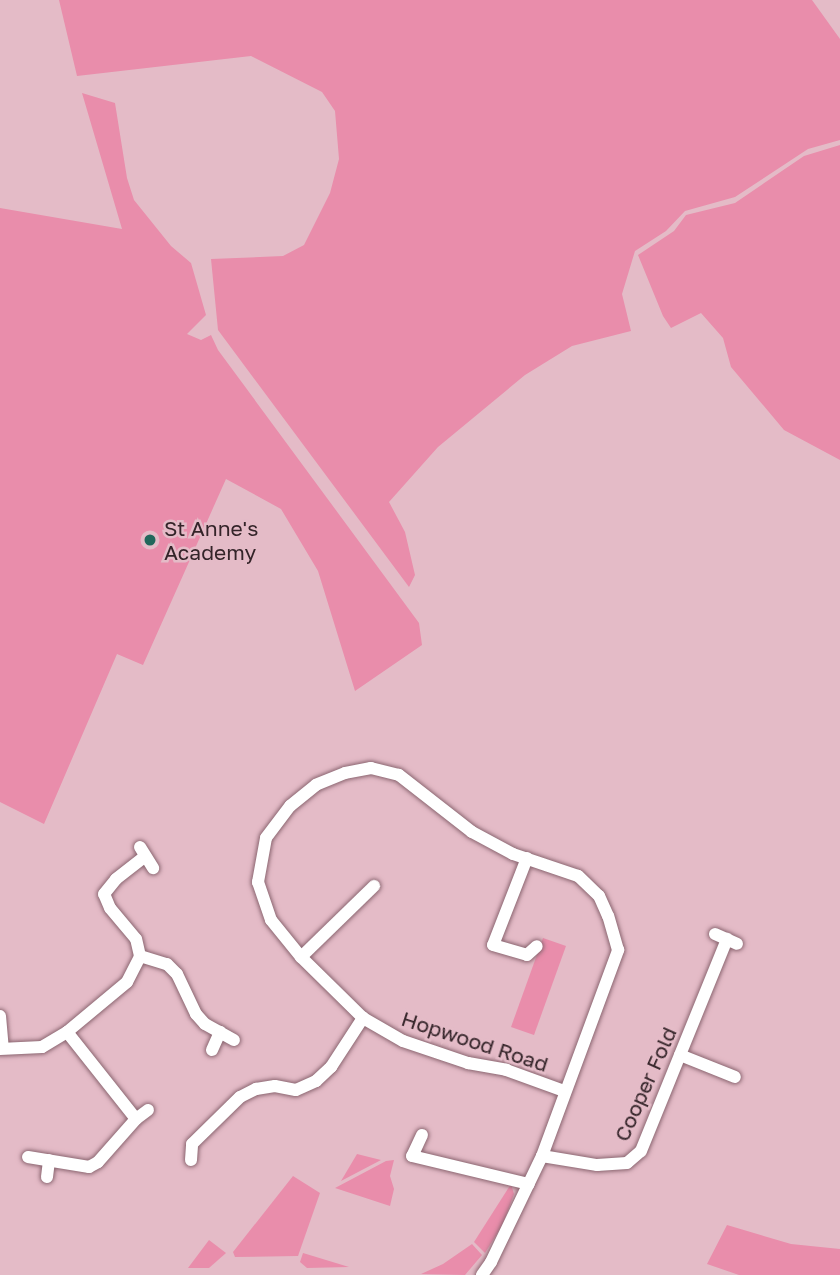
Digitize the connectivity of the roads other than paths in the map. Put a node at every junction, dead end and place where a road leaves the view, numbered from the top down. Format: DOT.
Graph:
graph roads {
  1 [pos="527,858"];
  2 [pos="153,869"];
  3 [pos="374,886"];
  4 [pos="727,939"];
  5 [pos="537,946"];
  6 [pos="139,956"];
  7 [pos="301,957"];
  8 [pos="0,1016"];
  9 [pos="363,1018"];
  10 [pos="67,1032"];
  11 [pos="220,1032"];
  12 [pos="234,1040"];
  13 [pos="1,1048"];
  14 [pos="212,1050"];
  15 [pos="680,1055"];
  16 [pos="735,1077"];
  17 [pos="564,1091"];
  18 [pos="148,1110"];
  19 [pos="136,1119"];
  20 [pos="422,1135"];
  21 [pos="542,1156"];
  22 [pos="28,1157"];
  23 [pos="49,1160"];
  24 [pos="191,1160"];
  25 [pos="47,1177"];
  26 [pos="529,1184"];
  27 [pos="482,1275"];
  1 -- 5 [label="street"];
  1 -- 7 [label="street, Hopwood Road"];
  1 -- 17 [label="street, Hopwood Road"];
  2 -- 6 [label="street"];
  3 -- 7 [label="street"];
  4 -- 15 [label="street, Cooper Fold"];
  6 -- 10 [label="street"];
  6 -- 11 [label="street"];
  7 -- 9 [label="street, Hopwood Road"];
  8 -- 13 [label="street"];
  9 -- 17 [label="street, Hopwood Road"];
  9 -- 24 [label="street"];
  10 -- 13 [label="street"];
  10 -- 19 [label="street"];
  11 -- 12 [label="street"];
  11 -- 14 [label="street"];
  15 -- 16 [label="street"];
  15 -- 21 [label="street, Cooper Fold"];
  17 -- 21 [label="street, Hopwood Road"];
  18 -- 19 [label="street"];
  19 -- 23 [label="street"];
  20 -- 26 [label="street"];
  21 -- 26 [label="street, Hopwood Road"];
  22 -- 23 [label="street"];
  23 -- 25 [label="street"];
  26 -- 27 [label="street, Hopwood Road"];
}
